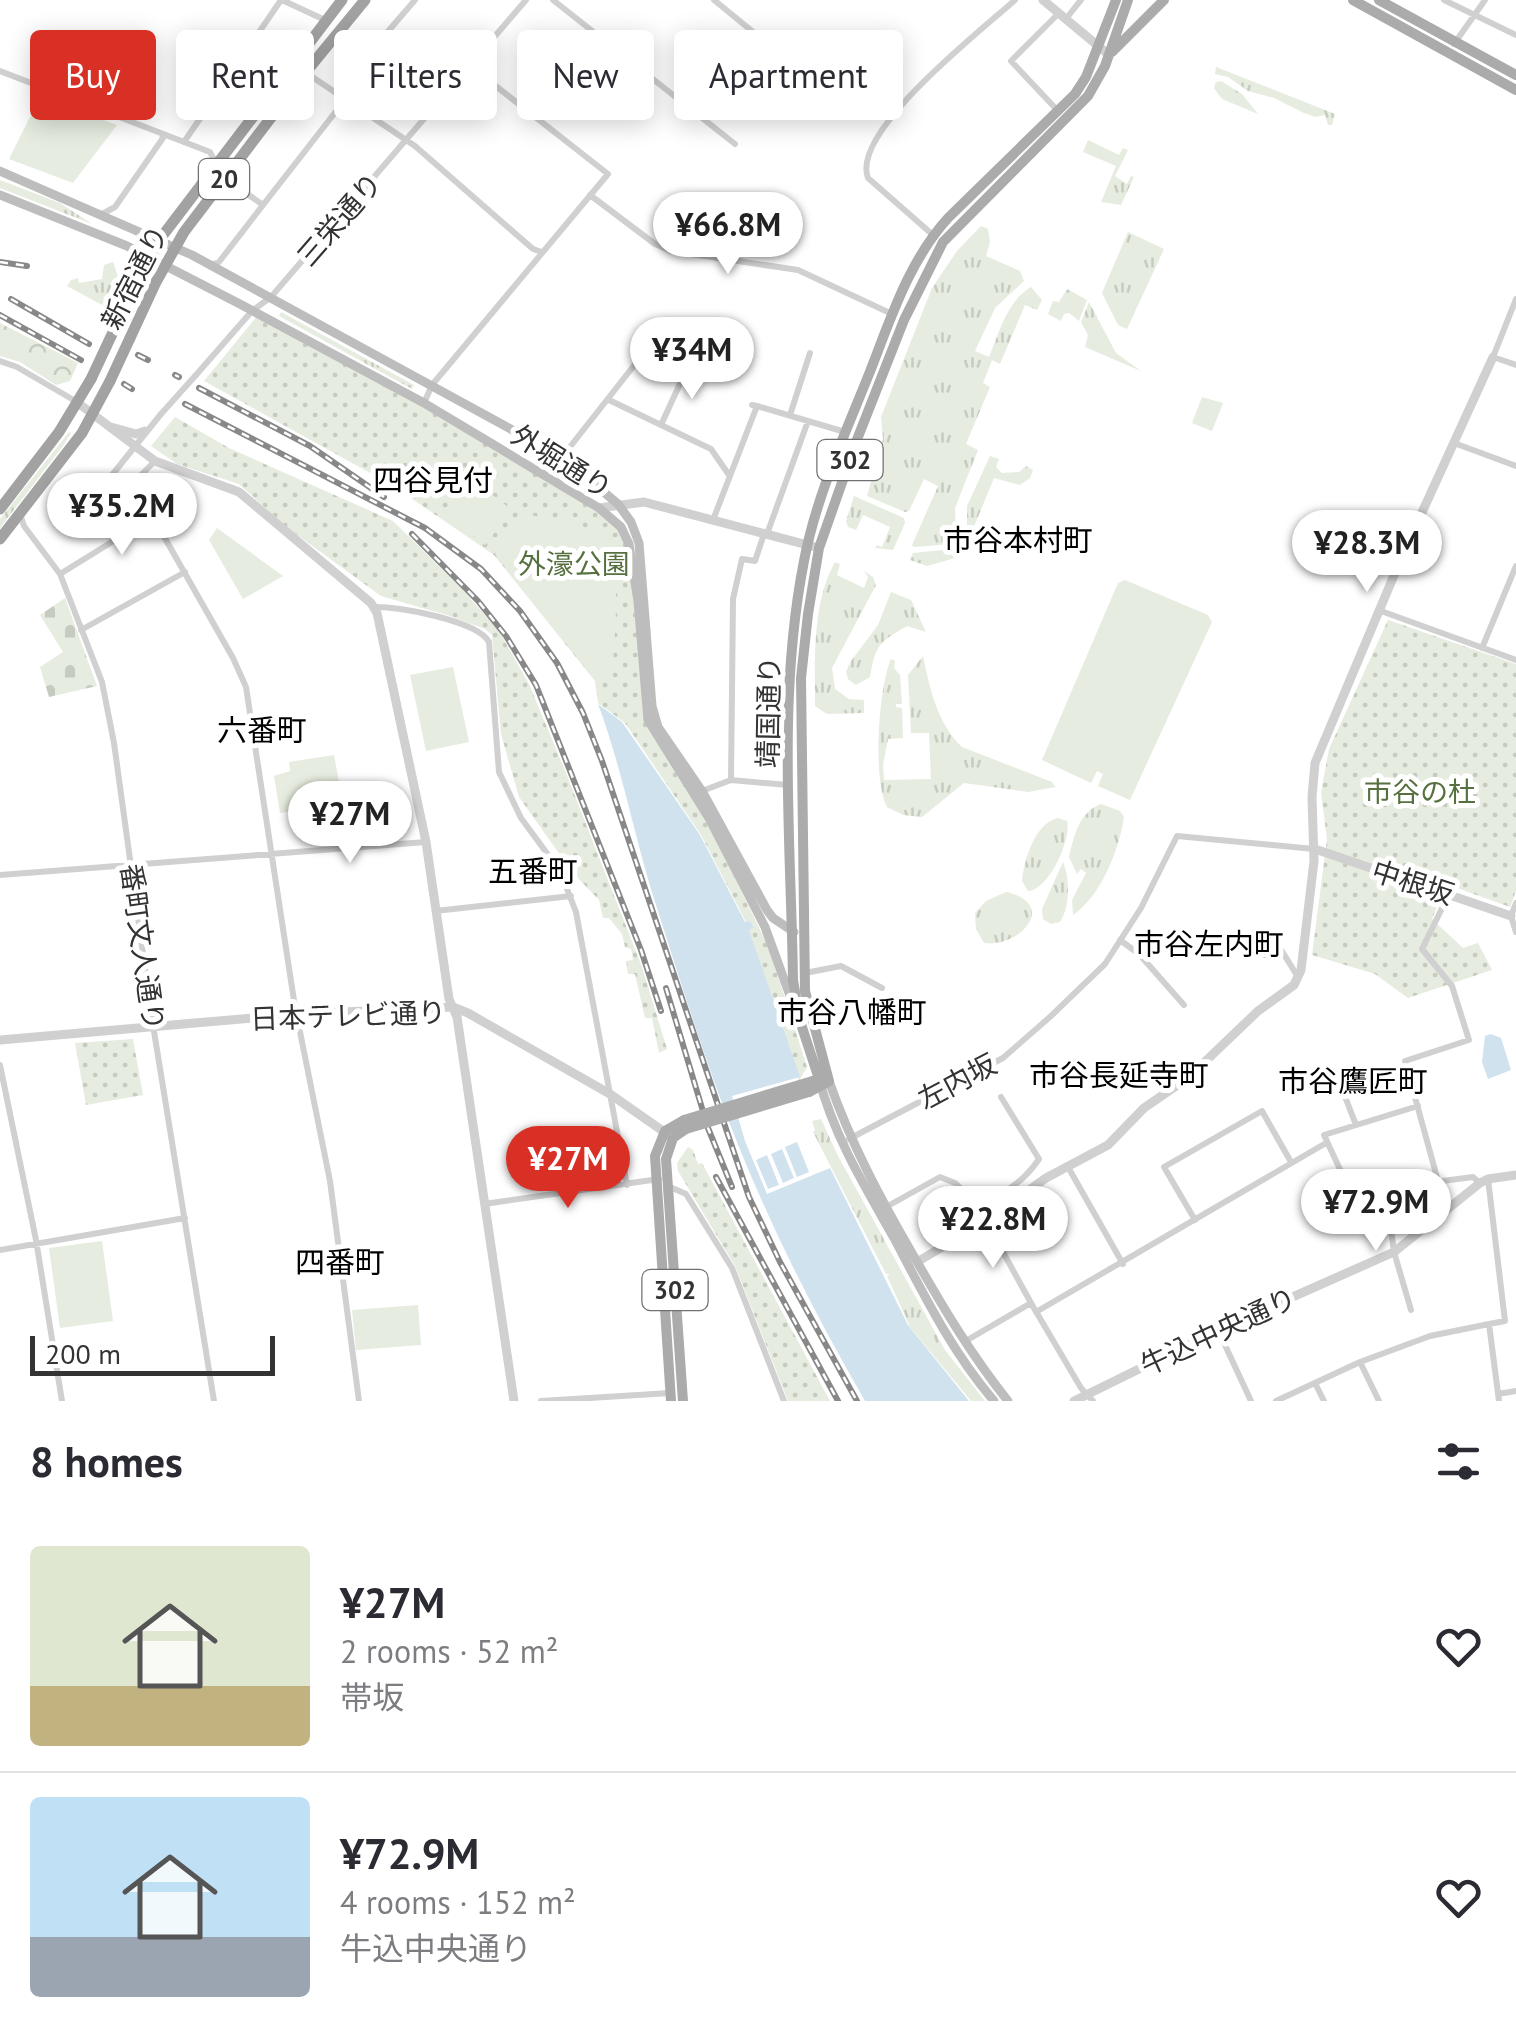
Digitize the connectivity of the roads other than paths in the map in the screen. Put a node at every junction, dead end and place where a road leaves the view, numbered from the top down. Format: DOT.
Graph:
graph roads {
  1 [pos="281,0"];
  2 [pos="342,0"];
  3 [pos="365,0"];
  4 [pos="415,0"];
  5 [pos="526,0"];
  6 [pos="552,0"];
  7 [pos="714,0"];
  8 [pos="1015,0"];
  9 [pos="1043,0"];
  10 [pos="1082,0"];
  11 [pos="1164,0"];
  12 [pos="1444,0"];
  13 [pos="1485,0"];
  14 [pos="1123,2"];
  15 [pos="1359,2"];
  16 [pos="1387,4"];
  17 [pos="1474,12"];
  18 [pos="1062,17"];
  19 [pos="326,20"];
  20 [pos="1142,21"];
  21 [pos="389,30"];
  22 [pos="751,30"];
  23 [pos="1127,32"];
  24 [pos="497,33"];
  25 [pos="314,35"];
  26 [pos="1516,35"];
  27 [pos="1114,40"];
  28 [pos="1456,42"];
  29 [pos="1098,47"];
  30 [pos="1449,53"];
  31 [pos="1110,55"];
  32 [pos="314,61"];
  33 [pos="0,71"];
  34 [pos="1516,75"];
  35 [pos="497,87"];
  36 [pos="1516,90"];
  37 [pos="334,111"];
  38 [pos="1060,113"];
  39 [pos="249,120"];
  40 [pos="269,120"];
  41 [pos="374,120"];
  42 [pos="423,120"];
  43 [pos="162,134"];
  44 [pos="407,140"];
  45 [pos="184,142"];
  46 [pos="735,144"];
  47 [pos="216,163"];
  48 [pos="0,171"];
  49 [pos="225,178"];
  50 [pos="0,195"];
  51 [pos="590,195"];
  52 [pos="263,204"];
  53 [pos="102,214"];
  54 [pos="933,234"];
  55 [pos="160,240"];
  56 [pos="176,247"];
  57 [pos="542,252"];
  58 [pos="149,257"];
  59 [pos="210,265"];
  60 [pos="165,266"];
  61 [pos="272,297"];
  62 [pos="1516,300"];
  63 [pos="252,311"];
  64 [pos="892,314"];
  65 [pos="689,352"];
  66 [pos="810,353"];
  67 [pos="1493,357"];
  68 [pos="0,361"];
  69 [pos="689,364"];
  70 [pos="1516,365"];
  71 [pos="432,385"];
  72 [pos="609,400"];
  73 [pos="78,403"];
  74 [pos="424,403"];
  75 [pos="93,415"];
  76 [pos="790,416"];
  77 [pos="808,421"];
  78 [pos="661,425"];
  79 [pos="108,427"];
  80 [pos="145,431"];
  81 [pos="846,433"];
  82 [pos="1454,443"];
  83 [pos="133,446"];
  84 [pos="562,456"];
  85 [pos="155,461"];
  86 [pos="1516,466"];
  87 [pos="729,475"];
  88 [pos="124,486"];
  89 [pos="618,504"];
  90 [pos="0,508"];
  91 [pos="599,508"];
  92 [pos="21,511"];
  93 [pos="149,519"];
  94 [pos="713,520"];
  95 [pos="766,534"];
  96 [pos="0,538"];
  97 [pos="813,546"];
  98 [pos="1516,566"];
  99 [pos="185,572"];
  100 [pos="60,574"];
  101 [pos="374,607"];
  102 [pos="1381,611"];
  103 [pos="81,630"];
  104 [pos="1482,648"];
  105 [pos="1516,660"];
  106 [pos="732,780"];
  107 [pos="790,785"];
  108 [pos="702,791"];
  109 [pos="426,842"];
  110 [pos="1315,849"];
  111 [pos="272,854"];
  112 [pos="131,865"];
  113 [pos="0,875"];
  114 [pos="1449,894"];
  115 [pos="571,896"];
  116 [pos="1516,903"];
  117 [pos="436,911"];
  118 [pos="1513,917"];
  119 [pos="792,930"];
  120 [pos="1516,932"];
  121 [pos="1120,940"];
  122 [pos="805,944"];
  123 [pos="1265,955"];
  124 [pos="805,973"];
  125 [pos="1298,978"];
  126 [pos="882,988"];
  127 [pos="1184,1005"];
  128 [pos="452,1008"];
  129 [pos="298,1014"];
  130 [pos="800,1021"];
  131 [pos="154,1027"];
  132 [pos="0,1040"];
  133 [pos="0,1065"];
  134 [pos="1145,1076"];
  135 [pos="817,1085"];
  136 [pos="1167,1092"];
  137 [pos="610,1094"];
  138 [pos="1344,1094"];
  139 [pos="1001,1097"];
  140 [pos="1418,1106"];
  141 [pos="1356,1124"];
  142 [pos="677,1130"];
  143 [pos="846,1140"];
  144 [pos="1326,1143"];
  145 [pos="1291,1162"];
  146 [pos="1068,1167"];
  147 [pos="1516,1175"];
  148 [pos="662,1178"];
  149 [pos="1438,1181"];
  150 [pos="1484,1181"];
  151 [pos="626,1184"];
  152 [pos="1386,1189"];
  153 [pos="482,1204"];
  154 [pos="886,1207"];
  155 [pos="185,1218"];
  156 [pos="986,1220"];
  157 [pos="1195,1220"];
  158 [pos="36,1244"];
  159 [pos="0,1250"];
  160 [pos="1394,1252"];
  161 [pos="917,1262"];
  162 [pos="1123,1264"];
  163 [pos="1031,1303"];
  164 [pos="1411,1310"];
  165 [pos="1036,1312"];
  166 [pos="1489,1324"];
  167 [pos="1218,1330"];
  168 [pos="963,1342"];
  169 [pos="1360,1362"];
  170 [pos="1315,1383"];
  171 [pos="1516,1392"];
  172 [pos="671,1397"];
  173 [pos="1090,1397"];
  174 [pos="1499,1397"];
  175 [pos="62,1401"];
  176 [pos="214,1401"];
  177 [pos="359,1401"];
  178 [pos="514,1401"];
  179 [pos="542,1401"];
  180 [pos="684,1401"];
  181 [pos="784,1401"];
  182 [pos="994,1401"];
  183 [pos="1008,1401"];
  184 [pos="1074,1401"];
  185 [pos="1251,1401"];
  186 [pos="1276,1401"];
  187 [pos="1324,1401"];
  188 [pos="1379,1401"];
  1 -- 19 [label="street"];
  1 -- 45 [label="street"];
  2 -- 19 [label="highway, 新宿通り / 20"];
  3 -- 32 [label="highway, 新宿通り / 20"];
  4 -- 21 [label="street"];
  5 -- 24 [label="street, 三栄通り"];
  6 -- 46 [label="street"];
  7 -- 22 [label="street"];
  8 -- 54 [label="street"];
  9 -- 18 [label="street"];
  10 -- 18 [label="street"];
  11 -- 20 [label="main road, 302"];
  12 -- 17 [label="street"];
  13 -- 17 [label="street"];
  14 -- 23 [label="main road"];
  14 -- 27 [label="main road, 靖国通り / 302"];
  14 -- 29 [label="main road, 靖国通り / 302"];
  15 -- 30 [label="main road"];
  16 -- 28 [label="main road"];
  17 -- 26 [label="street"];
  17 -- 28 [label="street"];
  18 -- 29 [label="street"];
  18 -- 38 [label="street"];
  19 -- 25 [label="highway, 新宿通り / 20"];
  20 -- 23 [label="main road"];
  20 -- 31 [label="main road, 302"];
  23 -- 27 [label="main road"];
  27 -- 29 [label="main road"];
  27 -- 31 [label="main road, 靖国通り / 302"];
  28 -- 30 [label="street"];
  28 -- 34 [label="main road"];
  29 -- 31 [label="street"];
  29 -- 38 [label="main road, 靖国通り / 302"];
  30 -- 36 [label="main road"];
  31 -- 97 [label="main road, 靖国通り / 302"];
  33 -- 43 [label="street"];
  35 -- 51 [label="street"];
  37 -- 52 [label="street"];
  38 -- 54 [label="main road, 靖国通り / 302"];
  39 -- 47 [label="highway, 新宿通り / 20"];
  40 -- 49 [label="highway, 新宿通り / 20"];
  41 -- 44 [label="street"];
  42 -- 44 [label="street, 三栄通り"];
  43 -- 45 [label="street"];
  43 -- 53 [label="street"];
  44 -- 57 [label="street"];
  44 -- 61 [label="street, 三栄通り"];
  45 -- 47 [label="street"];
  47 -- 55 [label="highway, 新宿通り / 20"];
  48 -- 53 [label="main road, 外堀通り"];
  49 -- 52 [label="street"];
  49 -- 56 [label="highway, 新宿通り / 20"];
  50 -- 58 [label="main road, 外堀通り"];
  51 -- 57 [label="street"];
  51 -- 64 [label="street"];
  52 -- 59 [label="street"];
  53 -- 55 [label="main road, 外堀通り"];
  54 -- 64 [label="main road, 靖国通り / 302"];
  55 -- 56 [label="main road, 外堀通り"];
  55 -- 58 [label="highway, 新宿通り / 20"];
  56 -- 59 [label="main road, 外堀通り"];
  56 -- 60 [label="highway, 新宿通り / 20"];
  57 -- 71 [label="street"];
  58 -- 60 [label="main road, 外堀通り"];
  58 -- 73 [label="highway, 新宿通り / 20, bridge"];
  59 -- 61 [label="main road, 外堀通り"];
  60 -- 63 [label="main road, 外堀通り"];
  60 -- 75 [label="highway, 新宿通り / 20, bridge"];
  61 -- 63 [label="street, 三栄通り"];
  61 -- 71 [label="main road, 外堀通り"];
  62 -- 67 [label="street"];
  63 -- 74 [label="main road, 外堀通り"];
  63 -- 80 [label="street, 三栄通り, bridge"];
  64 -- 81 [label="main road, 靖国通り / 302"];
  65 -- 72 [label="street"];
  66 -- 76 [label="street"];
  67 -- 70 [label="street"];
  67 -- 82 [label="street"];
  68 -- 73 [label="street"];
  69 -- 78 [label="street"];
  71 -- 74 [label="street"];
  71 -- 84 [label="main road, 外堀通り"];
  72 -- 78 [label="street"];
  72 -- 84 [label="street"];
  73 -- 75 [label="street"];
  73 -- 90 [label="highway, 新宿通り / 20"];
  74 -- 91 [label="main road, 外堀通り"];
  75 -- 79 [label="street"];
  75 -- 92 [label="highway, 新宿通り / 20"];
  76 -- 77 [label="street"];
  76 -- 87 [label="street"];
  77 -- 81 [label="street"];
  77 -- 95 [label="street"];
  78 -- 87 [label="street"];
  79 -- 80 [label="street"];
  79 -- 83 [label="street"];
  80 -- 83 [label="street, 三栄通り"];
  81 -- 97 [label="main road, 靖国通り / 302"];
  82 -- 86 [label="street"];
  82 -- 102 [label="street"];
  83 -- 85 [label="street"];
  83 -- 88 [label="street"];
  84 -- 89 [label="main road, 外堀通り"];
  85 -- 88 [label="street"];
  85 -- 101 [label="street"];
  87 -- 94 [label="street"];
  88 -- 93 [label="street"];
  89 -- 91 [label="street"];
  89 -- 94 [label="street"];
  89 -- 108 [label="main road, 外堀通り"];
  91 -- 130 [label="main road, 外堀通り"];
  92 -- 96 [label="highway, 新宿通り / 20"];
  92 -- 100 [label="street, 番町文人通り"];
  93 -- 99 [label="street"];
  93 -- 100 [label="street"];
  94 -- 95 [label="street"];
  95 -- 97 [label="street"];
  95 -- 106 [label="street"];
  97 -- 107 [label="main road, 靖国通り / 302"];
  97 -- 122 [label="main road, 靖国通り / 302"];
  98 -- 104 [label="street"];
  99 -- 103 [label="street"];
  99 -- 111 [label="street"];
  100 -- 103 [label="street, 番町文人通り"];
  101 -- 109 [label="street"];
  101 -- 115 [label="street"];
  102 -- 104 [label="street"];
  102 -- 110 [label="street"];
  103 -- 112 [label="street, 番町文人通り"];
  104 -- 105 [label="street"];
  106 -- 107 [label="street"];
  106 -- 108 [label="street"];
  107 -- 119 [label="main road, 靖国通り / 302"];
  108 -- 119 [label="main road, 外堀通り"];
  109 -- 111 [label="street"];
  109 -- 117 [label="street"];
  110 -- 114 [label="street, 中根坂"];
  110 -- 121 [label="street, 左内坂"];
  110 -- 125 [label="street"];
  111 -- 112 [label="street"];
  111 -- 129 [label="street"];
  112 -- 113 [label="street"];
  112 -- 131 [label="street, 番町文人通り"];
  114 -- 118 [label="street, 中根坂"];
  114 -- 140 [label="street"];
  115 -- 117 [label="street"];
  115 -- 137 [label="street"];
  116 -- 118 [label="street"];
  117 -- 128 [label="street"];
  118 -- 120 [label="street"];
  119 -- 122 [label="main road, 外堀通り"];
  119 -- 130 [label="main road, 靖国通り / 302"];
  121 -- 127 [label="street"];
  121 -- 143 [label="street, 左内坂"];
  122 -- 124 [label="main road, 靖国通り / 302"];
  123 -- 125 [label="street"];
  124 -- 126 [label="street"];
  124 -- 135 [label="main road, 靖国通り / 302"];
  125 -- 136 [label="street"];
  128 -- 129 [label="street, 日本テレビ通り"];
  128 -- 137 [label="street, 日本テレビ通り"];
  128 -- 153 [label="street"];
  129 -- 131 [label="street, 日本テレビ通り"];
  129 -- 177 [label="street"];
  130 -- 135 [label="main road, 靖国通り / 302"];
  131 -- 132 [label="street, 日本テレビ通り"];
  131 -- 155 [label="street, 番町文人通り"];
  133 -- 158 [label="street"];
  134 -- 136 [label="street"];
  135 -- 142 [label="main road, bridge"];
  135 -- 143 [label="main road"];
  136 -- 146 [label="street"];
  137 -- 142 [label="street, 日本テレビ通り"];
  137 -- 151 [label="street"];
  138 -- 141 [label="street"];
  139 -- 154 [label="street"];
  140 -- 141 [label="street"];
  140 -- 149 [label="street"];
  141 -- 144 [label="street"];
  142 -- 148 [label="main road, 302"];
  143 -- 154 [label="main road"];
  143 -- 182 [label="main road"];
  144 -- 145 [label="street"];
  144 -- 152 [label="street"];
  145 -- 157 [label="street"];
  145 -- 157 [label="street"];
  146 -- 156 [label="street"];
  146 -- 162 [label="street"];
  147 -- 150 [label="street"];
  148 -- 151 [label="street"];
  148 -- 172 [label="main road, 302"];
  148 -- 180 [label="main road, 302"];
  148 -- 181 [label="street"];
  149 -- 150 [label="street"];
  149 -- 152 [label="street"];
  150 -- 160 [label="street, 牛込中央通り"];
  150 -- 166 [label="street"];
  151 -- 153 [label="street"];
  152 -- 160 [label="street"];
  153 -- 178 [label="street"];
  154 -- 161 [label="main road"];
  155 -- 158 [label="street"];
  155 -- 176 [label="street, 番町文人通り"];
  156 -- 161 [label="street"];
  156 -- 163 [label="street"];
  157 -- 162 [label="street"];
  158 -- 159 [label="street"];
  158 -- 175 [label="street"];
  160 -- 164 [label="street"];
  160 -- 167 [label="street, 牛込中央通り"];
  161 -- 168 [label="main road"];
  162 -- 165 [label="street"];
  163 -- 165 [label="street"];
  163 -- 168 [label="street"];
  165 -- 173 [label="street"];
  166 -- 169 [label="street"];
  166 -- 174 [label="street"];
  167 -- 173 [label="street, 牛込中央通り"];
  167 -- 185 [label="street"];
  168 -- 183 [label="main road"];
  169 -- 170 [label="street"];
  169 -- 188 [label="street"];
  170 -- 186 [label="street"];
  170 -- 187 [label="street"];
  171 -- 174 [label="street"];
  172 -- 179 [label="street"];
  173 -- 184 [label="street, 牛込中央通り"];
}
